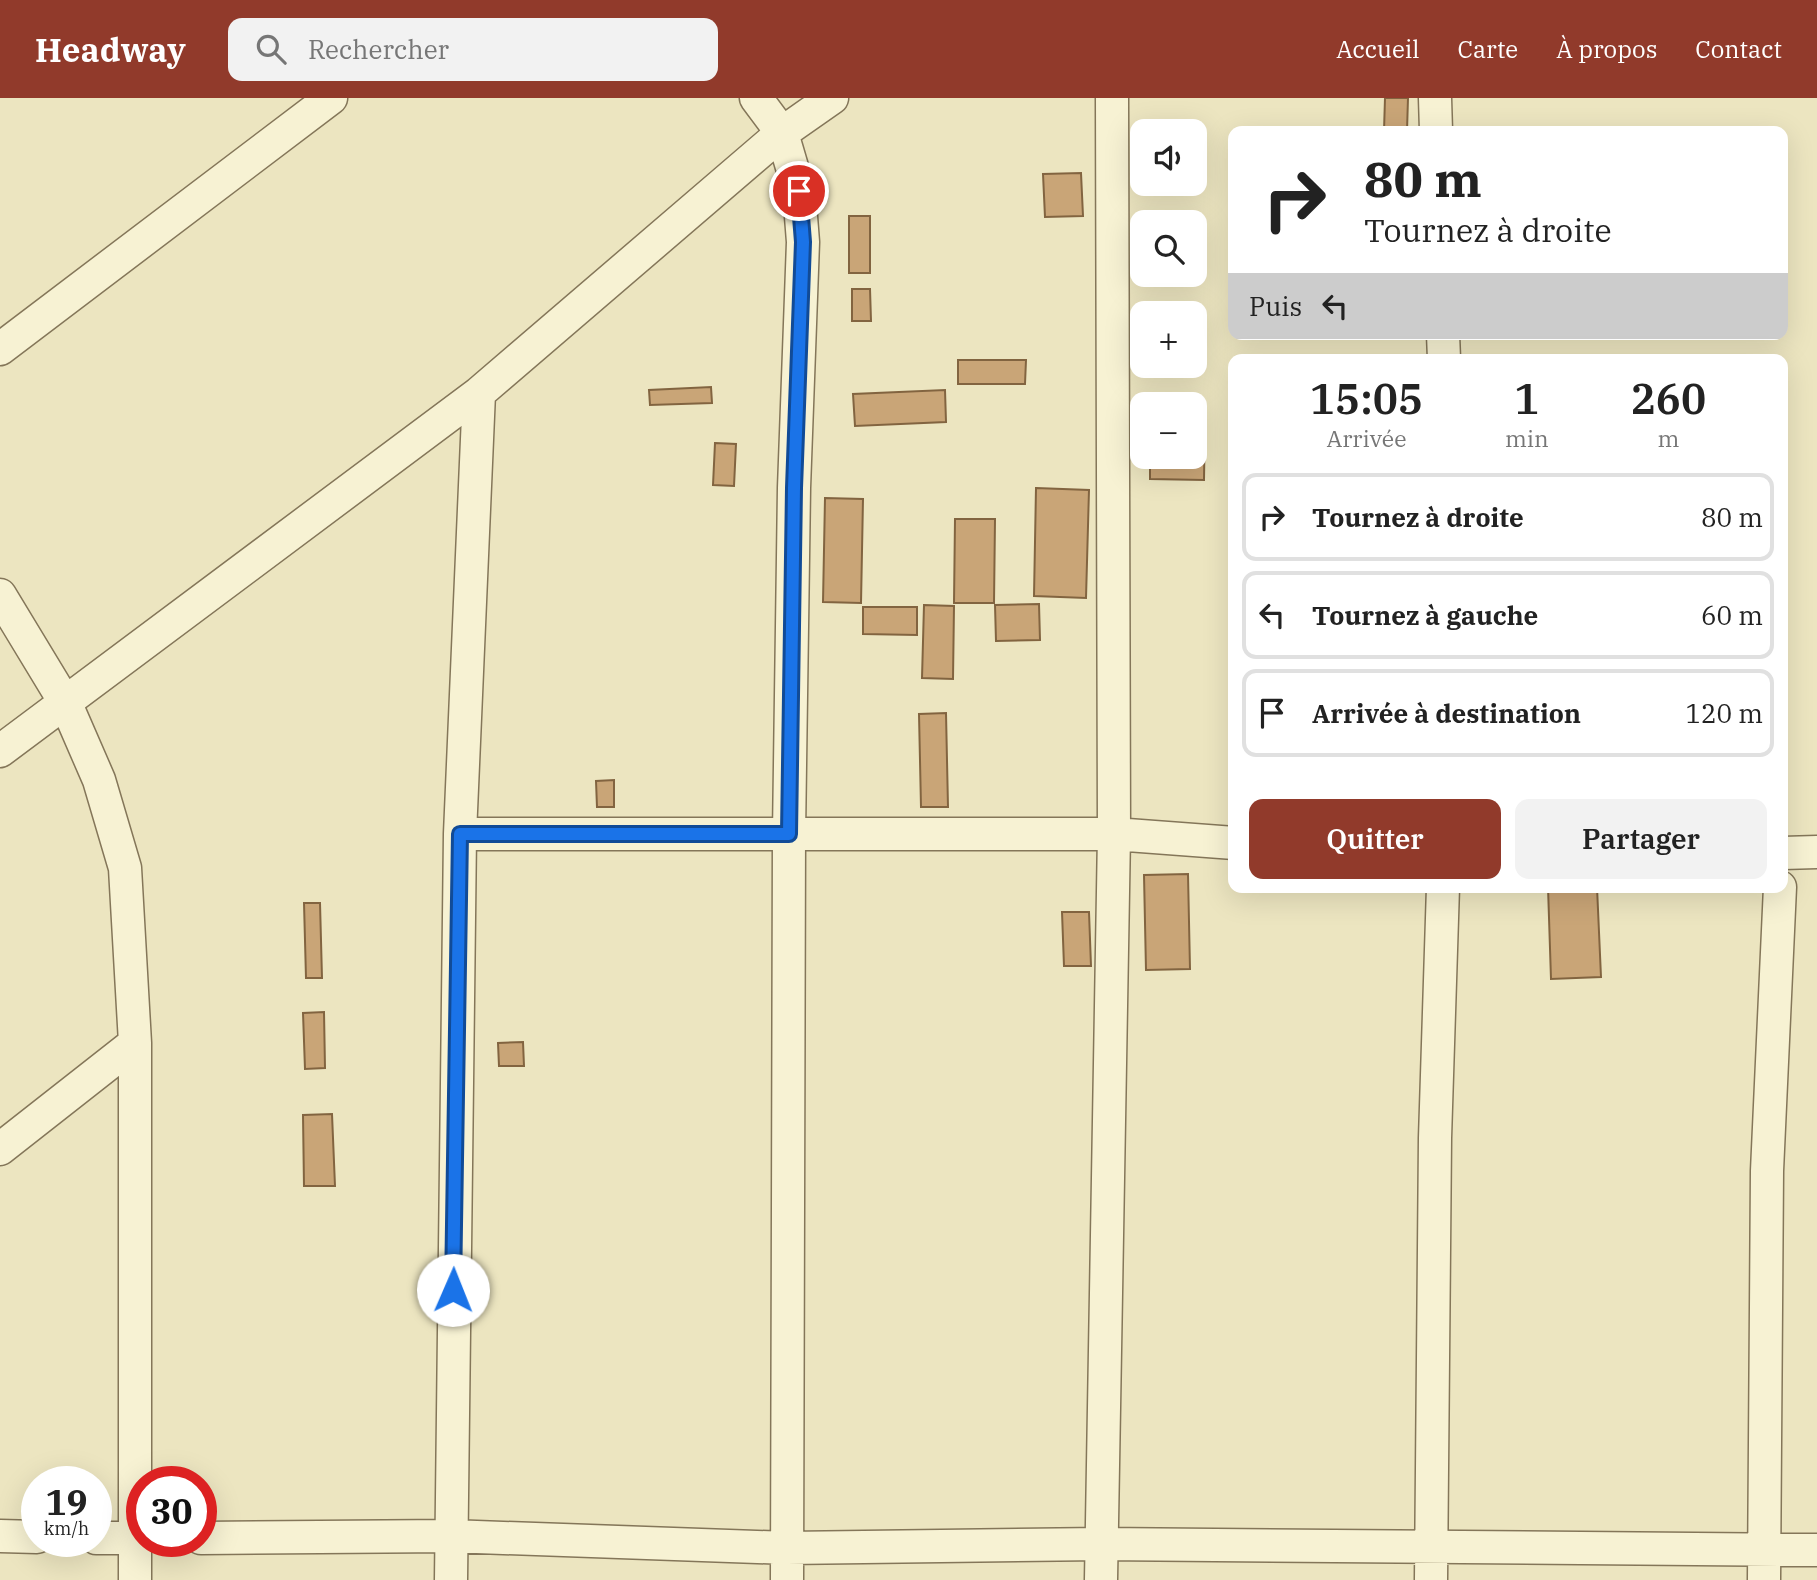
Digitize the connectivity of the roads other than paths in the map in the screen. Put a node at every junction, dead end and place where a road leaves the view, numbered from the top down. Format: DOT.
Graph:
graph roads {
  1 [pos="331,98"];
  2 [pos="755,98"];
  3 [pos="832,98"];
  4 [pos="1112,98"];
  5 [pos="1434,98"];
  6 [pos="1436,126"];
  7 [pos="782,133"];
  8 [pos="0,349"];
  9 [pos="479,393"];
  10 [pos="0,594"];
  11 [pos="66,704"];
  12 [pos="0,751"];
  13 [pos="460,834"];
  14 [pos="789,834"];
  15 [pos="1114,834"];
  16 [pos="1228,843"];
  17 [pos="1817,852"];
  18 [pos="1788,853"];
  19 [pos="1443,893"];
  20 [pos="1780,893"];
  21 [pos="135,1042"];
  22 [pos="0,1149"];
  23 [pos="138,1466"];
  24 [pos="0,1536"];
  25 [pos="450,1536"];
  26 [pos="21,1537"];
  27 [pos="217,1538"];
  28 [pos="1101,1544"];
  29 [pos="1430,1546"];
  30 [pos="787,1548"];
  31 [pos="1763,1549"];
  32 [pos="1817,1550"];
  33 [pos="137,1557"];
  34 [pos="135,1580"];
  35 [pos="451,1580"];
  36 [pos="787,1580"];
  37 [pos="1101,1580"];
  38 [pos="1431,1580"];
  39 [pos="1763,1580"];
  1 -- 8 [label="street"];
  2 -- 7 [label="street"];
  3 -- 7 [label="street"];
  4 -- 15 [label="street"];
  5 -- 6 [label="street"];
  7 -- 9 [label="street"];
  7 -- 14 [label="street"];
  9 -- 11 [label="street"];
  9 -- 13 [label="street"];
  10 -- 11 [label="street"];
  11 -- 12 [label="street"];
  11 -- 21 [label="street"];
  13 -- 14 [label="street"];
  13 -- 25 [label="street"];
  14 -- 15 [label="street"];
  14 -- 30 [label="street"];
  15 -- 16 [label="street"];
  15 -- 28 [label="street"];
  17 -- 18 [label="street"];
  19 -- 29 [label="street"];
  20 -- 31 [label="street"];
  21 -- 22 [label="street"];
  21 -- 23 [label="street"];
  24 -- 26 [label="street"];
  25 -- 27 [label="street"];
  25 -- 30 [label="street"];
  25 -- 35 [label="street"];
  28 -- 29 [label="street"];
  28 -- 30 [label="street"];
  28 -- 37 [label="street"];
  29 -- 31 [label="street"];
  29 -- 38 [label="street"];
  30 -- 36 [label="street"];
  31 -- 32 [label="street"];
  31 -- 39 [label="street"];
  33 -- 34 [label="street"];
}
